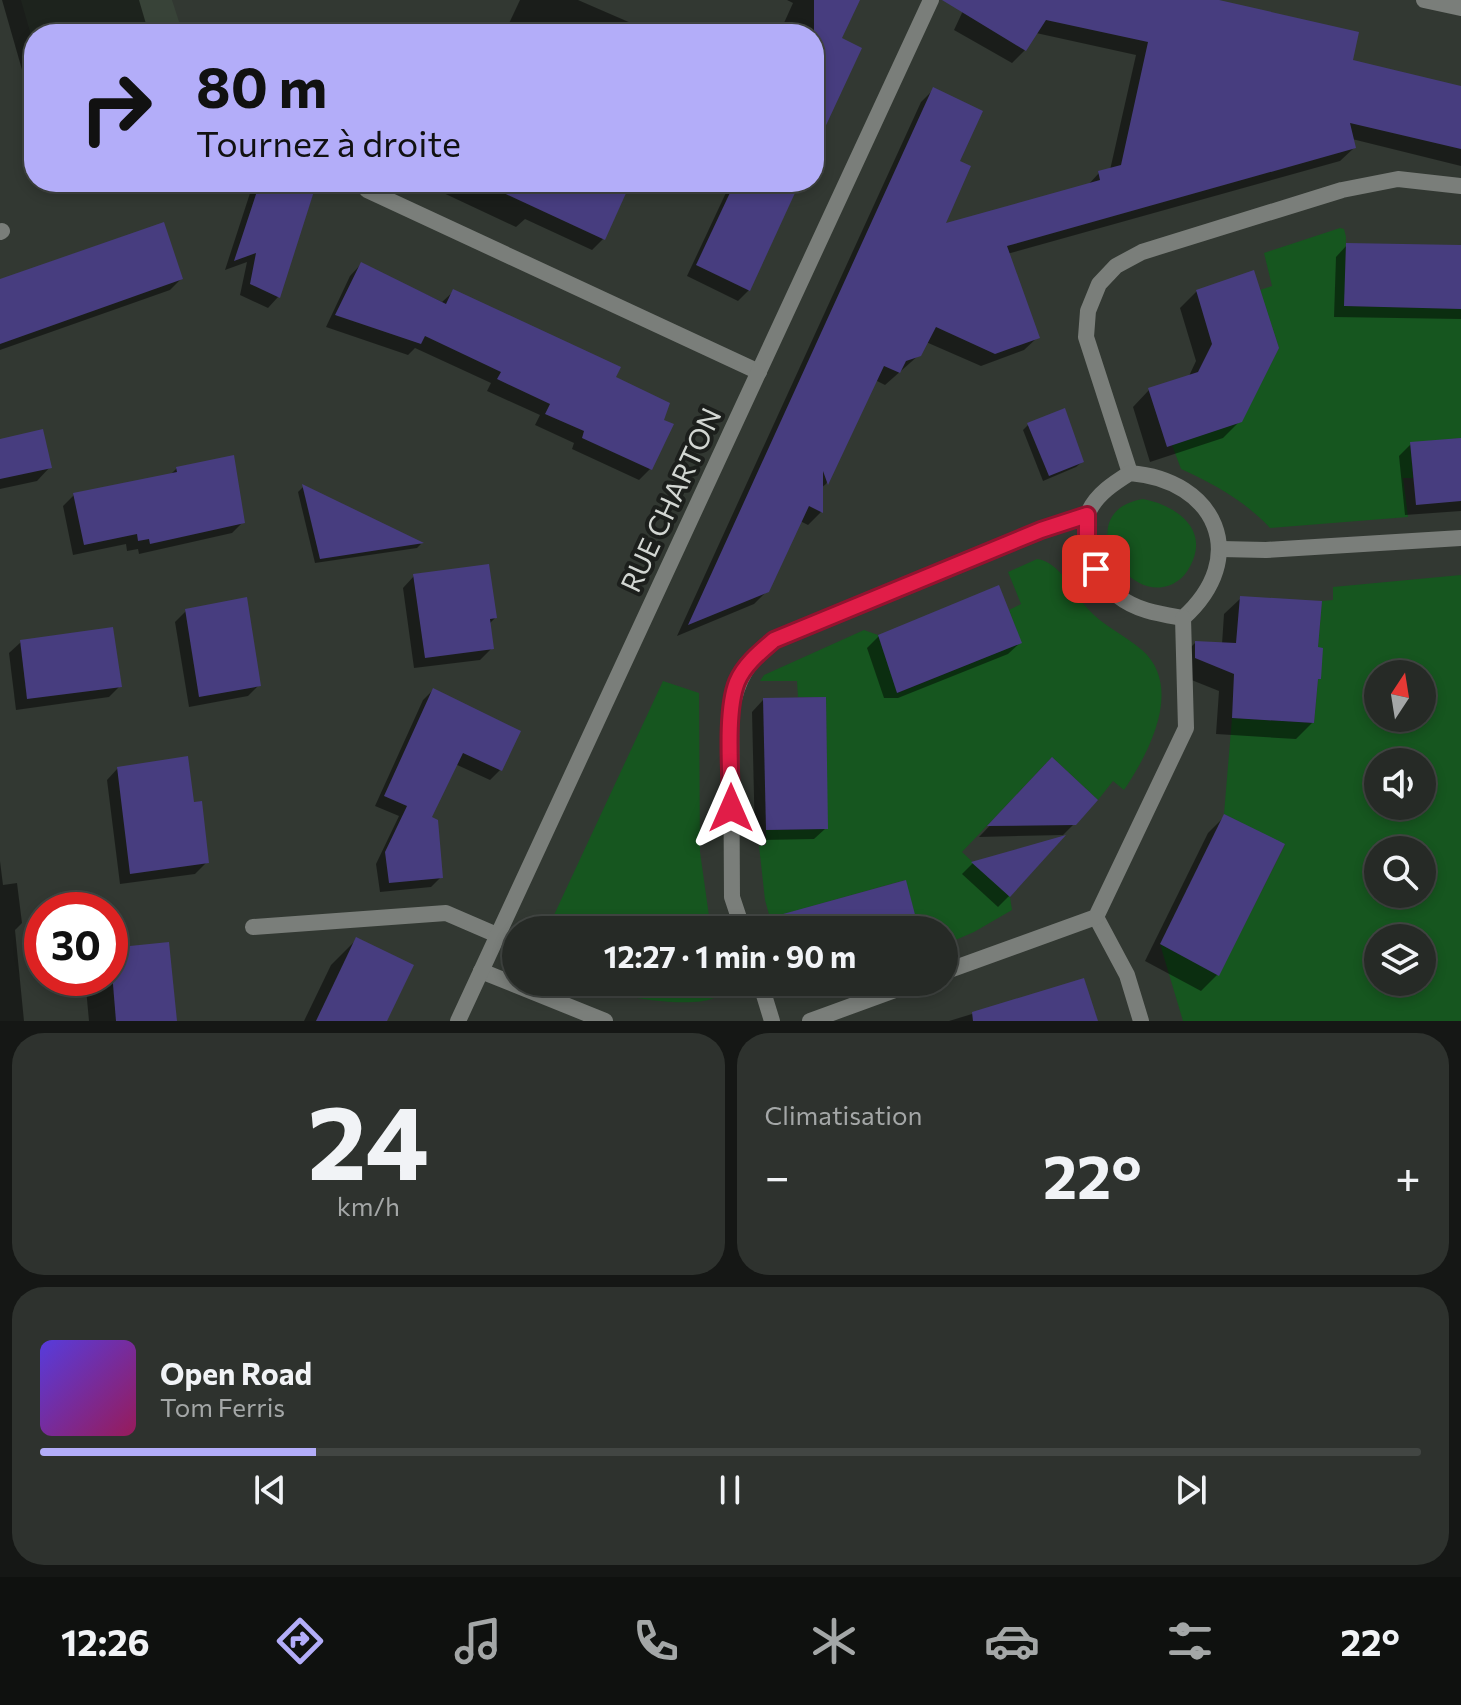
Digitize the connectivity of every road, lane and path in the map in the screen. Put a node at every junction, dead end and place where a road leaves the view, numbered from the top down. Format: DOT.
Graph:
graph roads {
  1 [pos="931,0"];
  2 [pos="1424,0"];
  3 [pos="1461,8"];
  4 [pos="1461,186"];
  5 [pos="371,192"];
  6 [pos="759,372"];
  7 [pos="1130,473"];
  8 [pos="1087,515"];
  9 [pos="1461,538"];
  10 [pos="1221,549"];
  11 [pos="1183,618"];
  12 [pos="738,916"];
  13 [pos="1096,917"];
  14 [pos="253,927"];
  15 [pos="497,935"];
  16 [pos="958,967"];
  17 [pos="481,971"];
  18 [pos="764,996"];
  19 [pos="879,996"];
  20 [pos="458,1021"];
  21 [pos="605,1021"];
  22 [pos="772,1021"];
  23 [pos="810,1021"];
  24 [pos="1141,1021"];
  1 -- 6 [label="street, RUE CHARTON"];
  2 -- 3 [label="street"];
  4 -- 7 [label="street"];
  5 -- 6 [label="street"];
  6 -- 15 [label="street, RUE CHARTON"];
  7 -- 8 [label="street"];
  7 -- 10 [label="street"];
  8 -- 11 [label="street"];
  8 -- 12 [label="street"];
  9 -- 10 [label="street"];
  10 -- 11 [label="street"];
  11 -- 13 [label="street"];
  13 -- 16 [label="street"];
  13 -- 24 [label="street"];
  14 -- 15 [label="street"];
  15 -- 17 [label="street, RUE CHARTON"];
  17 -- 20 [label="street, RUE CHARTON"];
  17 -- 21 [label="street"];
  18 -- 22 [label="street"];
  19 -- 23 [label="street"];
}
